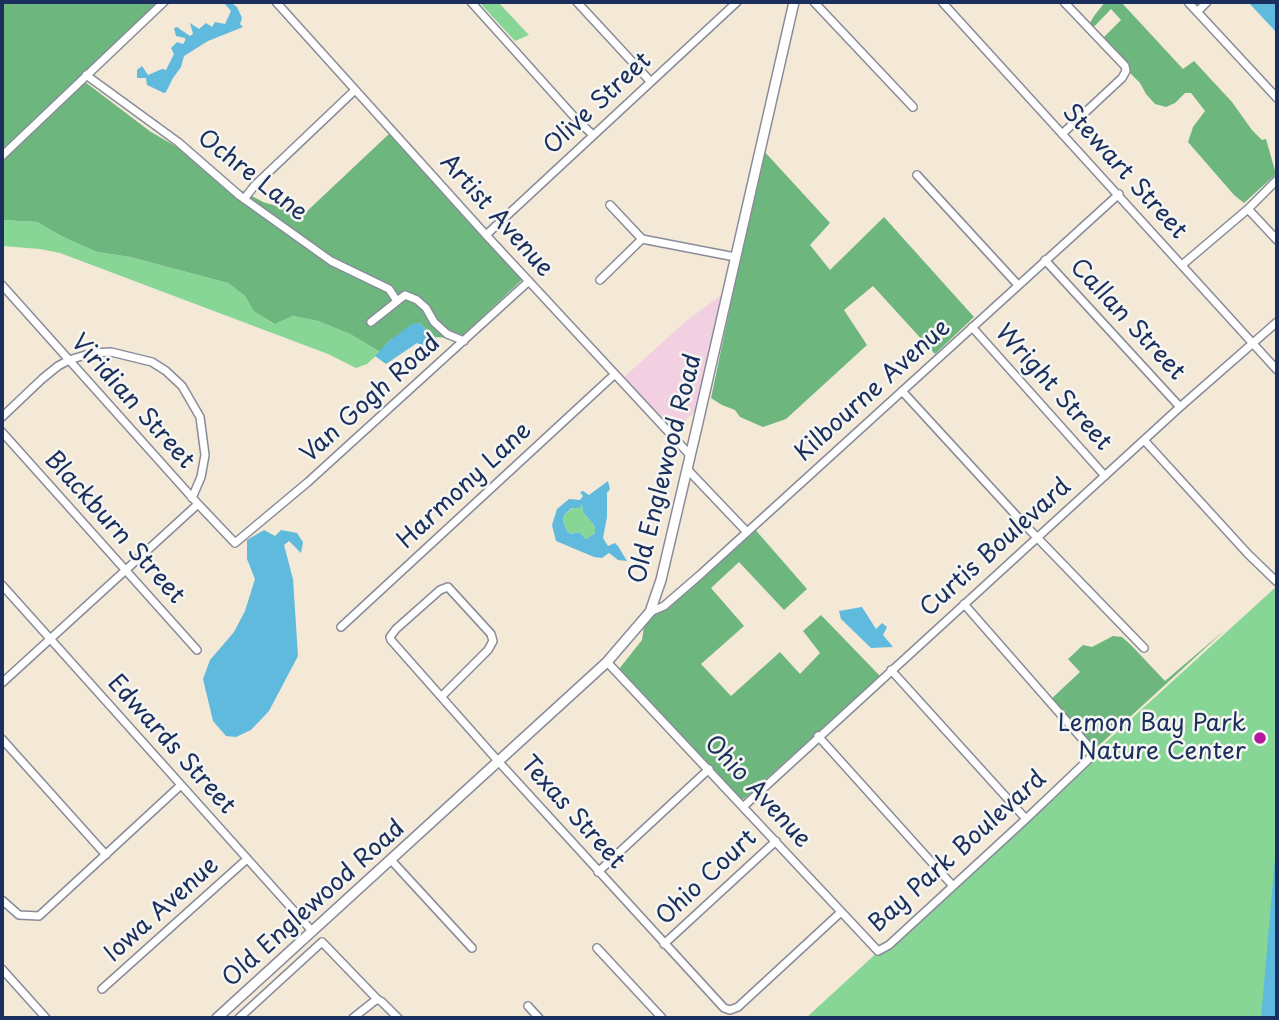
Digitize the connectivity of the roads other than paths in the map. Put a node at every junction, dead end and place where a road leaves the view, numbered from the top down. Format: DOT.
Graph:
graph roads {
  1 [pos="164,2"];
  2 [pos="276,2"];
  3 [pos="471,2"];
  4 [pos="577,2"];
  5 [pos="737,2"];
  6 [pos="793,2"];
  7 [pos="814,2"];
  8 [pos="942,2"];
  9 [pos="1064,2"];
  10 [pos="1188,2"];
  11 [pos="1207,2"];
  12 [pos="1197,12"];
  13 [pos="86,75"];
  14 [pos="650,81"];
  15 [pos="355,90"];
  16 [pos="1277,98"];
  17 [pos="913,107"];
  18 [pos="1062,134"];
  19 [pos="593,135"];
  20 [pos="2,156"];
  21 [pos="917,175"];
  22 [pos="1277,180"];
  23 [pos="1119,194"];
  24 [pos="244,199"];
  25 [pos="610,205"];
  26 [pos="1248,209"];
  27 [pos="486,234"];
  28 [pos="642,239"];
  29 [pos="1277,240"];
  30 [pos="735,257"];
  31 [pos="1045,260"];
  32 [pos="1182,265"];
  33 [pos="600,280"];
  34 [pos="529,281"];
  35 [pos="2,285"];
  36 [pos="1018,285"];
  37 [pos="397,301"];
  38 [pos="371,322"];
  39 [pos="1277,322"];
  40 [pos="972,327"];
  41 [pos="464,341"];
  42 [pos="1252,343"];
  43 [pos="69,360"];
  44 [pos="1277,370"];
  45 [pos="615,374"];
  46 [pos="902,391"];
  47 [pos="1180,407"];
  48 [pos="2,417"];
  49 [pos="2,432"];
  50 [pos="1144,440"];
  51 [pos="690,455"];
  52 [pos="687,469"];
  53 [pos="1105,475"];
  54 [pos="195,501"];
  55 [pos="746,531"];
  56 [pos="1038,537"];
  57 [pos="235,543"];
  58 [pos="125,570"];
  59 [pos="1277,581"];
  60 [pos="2,584"];
  61 [pos="964,604"];
  62 [pos="650,612"];
  63 [pos="341,627"];
  64 [pos="50,638"];
  65 [pos="1144,648"];
  66 [pos="197,650"];
  67 [pos="607,662"];
  68 [pos="891,670"];
  69 [pos="2,683"];
  70 [pos="442,696"];
  71 [pos="818,736"];
  72 [pos="2,739"];
  73 [pos="498,761"];
  74 [pos="709,769"];
  75 [pos="181,785"];
  76 [pos="744,806"];
  77 [pos="1026,819"];
  78 [pos="776,841"];
  79 [pos="106,855"];
  80 [pos="247,859"];
  81 [pos="391,860"];
  82 [pos="598,872"];
  83 [pos="953,886"];
  84 [pos="2,900"];
  85 [pos="841,912"];
  86 [pos="313,931"];
  87 [pos="664,944"];
  88 [pos="472,948"];
  89 [pos="597,948"];
  90 [pos="876,951"];
  91 [pos="2,969"];
  92 [pos="102,989"];
  93 [pos="376,999"];
  94 [pos="528,1006"];
  95 [pos="46,1018"];
  96 [pos="217,1018"];
  97 [pos="239,1018"];
  98 [pos="353,1018"];
  99 [pos="398,1018"];
  100 [pos="539,1018"];
  101 [pos="662,1018"];
  1 -- 13 [label="street"];
  2 -- 15 [label="street, Artist Avenue"];
  3 -- 19 [label="street"];
  4 -- 14 [label="street"];
  5 -- 14 [label="street, Olive Street"];
  6 -- 30 [label="street, Old Englewood Road"];
  7 -- 17 [label="street"];
  8 -- 18 [label="street, Stewart Street"];
  9 -- 18 [label="street"];
  10 -- 12 [label="street"];
  11 -- 12 [label="street"];
  12 -- 16 [label="street"];
  13 -- 20 [label="street"];
  13 -- 24 [label="street, Ochre Lane"];
  14 -- 19 [label="street, Olive Street"];
  15 -- 24 [label="street"];
  15 -- 27 [label="street, Artist Avenue"];
  18 -- 23 [label="street, Stewart Street"];
  19 -- 27 [label="street, Olive Street"];
  21 -- 36 [label="street"];
  22 -- 26 [label="street"];
  23 -- 31 [label="street, Kilbourne Avenue"];
  23 -- 32 [label="street, Stewart Street"];
  24 -- 37 [label="street, Ochre Lane"];
  25 -- 28 [label="street"];
  26 -- 29 [label="street"];
  26 -- 32 [label="street"];
  27 -- 34 [label="street, Artist Avenue"];
  28 -- 30 [label="street"];
  28 -- 33 [label="street"];
  30 -- 51 [label="street, Old Englewood Road"];
  31 -- 36 [label="street, Kilbourne Avenue"];
  31 -- 47 [label="street, Callan Street"];
  32 -- 42 [label="street, Stewart Street"];
  34 -- 41 [label="street, Van Gogh Road"];
  34 -- 45 [label="street, Artist Avenue"];
  35 -- 43 [label="street, Viridian Street"];
  36 -- 40 [label="street, Kilbourne Avenue"];
  37 -- 38 [label="street"];
  37 -- 41 [label="street"];
  39 -- 42 [label="street, Curtis Boulevard"];
  40 -- 46 [label="street, Kilbourne Avenue"];
  40 -- 53 [label="street, Wright Street"];
  41 -- 57 [label="street, Van Gogh Road"];
  42 -- 44 [label="street, Stewart Street"];
  42 -- 47 [label="street, Curtis Boulevard"];
  43 -- 48 [label="street"];
  43 -- 54 [label="street, Viridian Street"];
  43 -- 54 [label="street"];
  45 -- 51 [label="street, Artist Avenue"];
  45 -- 63 [label="street, Harmony Lane"];
  46 -- 55 [label="street, Kilbourne Avenue"];
  46 -- 56 [label="street"];
  47 -- 50 [label="street, Curtis Boulevard"];
  49 -- 58 [label="street, Blackburn Street"];
  50 -- 53 [label="street, Curtis Boulevard"];
  50 -- 59 [label="street"];
  51 -- 52 [label="street, Old Englewood Road"];
  52 -- 55 [label="street"];
  52 -- 62 [label="street, Old Englewood Road"];
  53 -- 56 [label="street, Curtis Boulevard"];
  54 -- 57 [label="street, Viridian Street"];
  54 -- 58 [label="street"];
  55 -- 62 [label="street, Kilbourne Avenue"];
  56 -- 61 [label="street, Curtis Boulevard"];
  56 -- 65 [label="street"];
  58 -- 64 [label="street"];
  58 -- 66 [label="street, Blackburn Street"];
  60 -- 64 [label="street, Edwards Street"];
  61 -- 68 [label="street, Curtis Boulevard"];
  61 -- 77 [label="street, Bay Park Boulevard"];
  62 -- 67 [label="street, Old Englewood Road"];
  64 -- 69 [label="street"];
  64 -- 75 [label="street, Edwards Street"];
  67 -- 73 [label="street, Old Englewood Road"];
  67 -- 74 [label="street, Ohio Avenue"];
  68 -- 71 [label="street, Curtis Boulevard"];
  68 -- 77 [label="street"];
  70 -- 70 [label="street, Texas Street"];
  70 -- 73 [label="street, Texas Street"];
  71 -- 76 [label="street, Curtis Boulevard"];
  71 -- 83 [label="street"];
  72 -- 79 [label="street"];
  73 -- 81 [label="street, Old Englewood Road"];
  73 -- 82 [label="street, Texas Street"];
  74 -- 76 [label="street, Ohio Avenue"];
  74 -- 82 [label="street"];
  75 -- 79 [label="street"];
  75 -- 80 [label="street, Edwards Street"];
  76 -- 78 [label="street, Ohio Avenue"];
  77 -- 83 [label="street, Bay Park Boulevard"];
  78 -- 85 [label="street, Ohio Avenue"];
  78 -- 87 [label="street, Ohio Court"];
  79 -- 84 [label="street"];
  80 -- 86 [label="street, Edwards Street"];
  80 -- 92 [label="street, Iowa Avenue"];
  81 -- 86 [label="street, Old Englewood Road"];
  81 -- 88 [label="street"];
  82 -- 87 [label="street, Texas Street"];
  83 -- 90 [label="street, Bay Park Boulevard"];
  85 -- 87 [label="street, Texas Street"];
  85 -- 90 [label="street, Ohio Avenue"];
  86 -- 96 [label="street, Old Englewood Road"];
  89 -- 101 [label="street"];
  91 -- 95 [label="street"];
  93 -- 97 [label="street"];
  93 -- 98 [label="street"];
  93 -- 99 [label="street"];
  94 -- 100 [label="street"];
}
